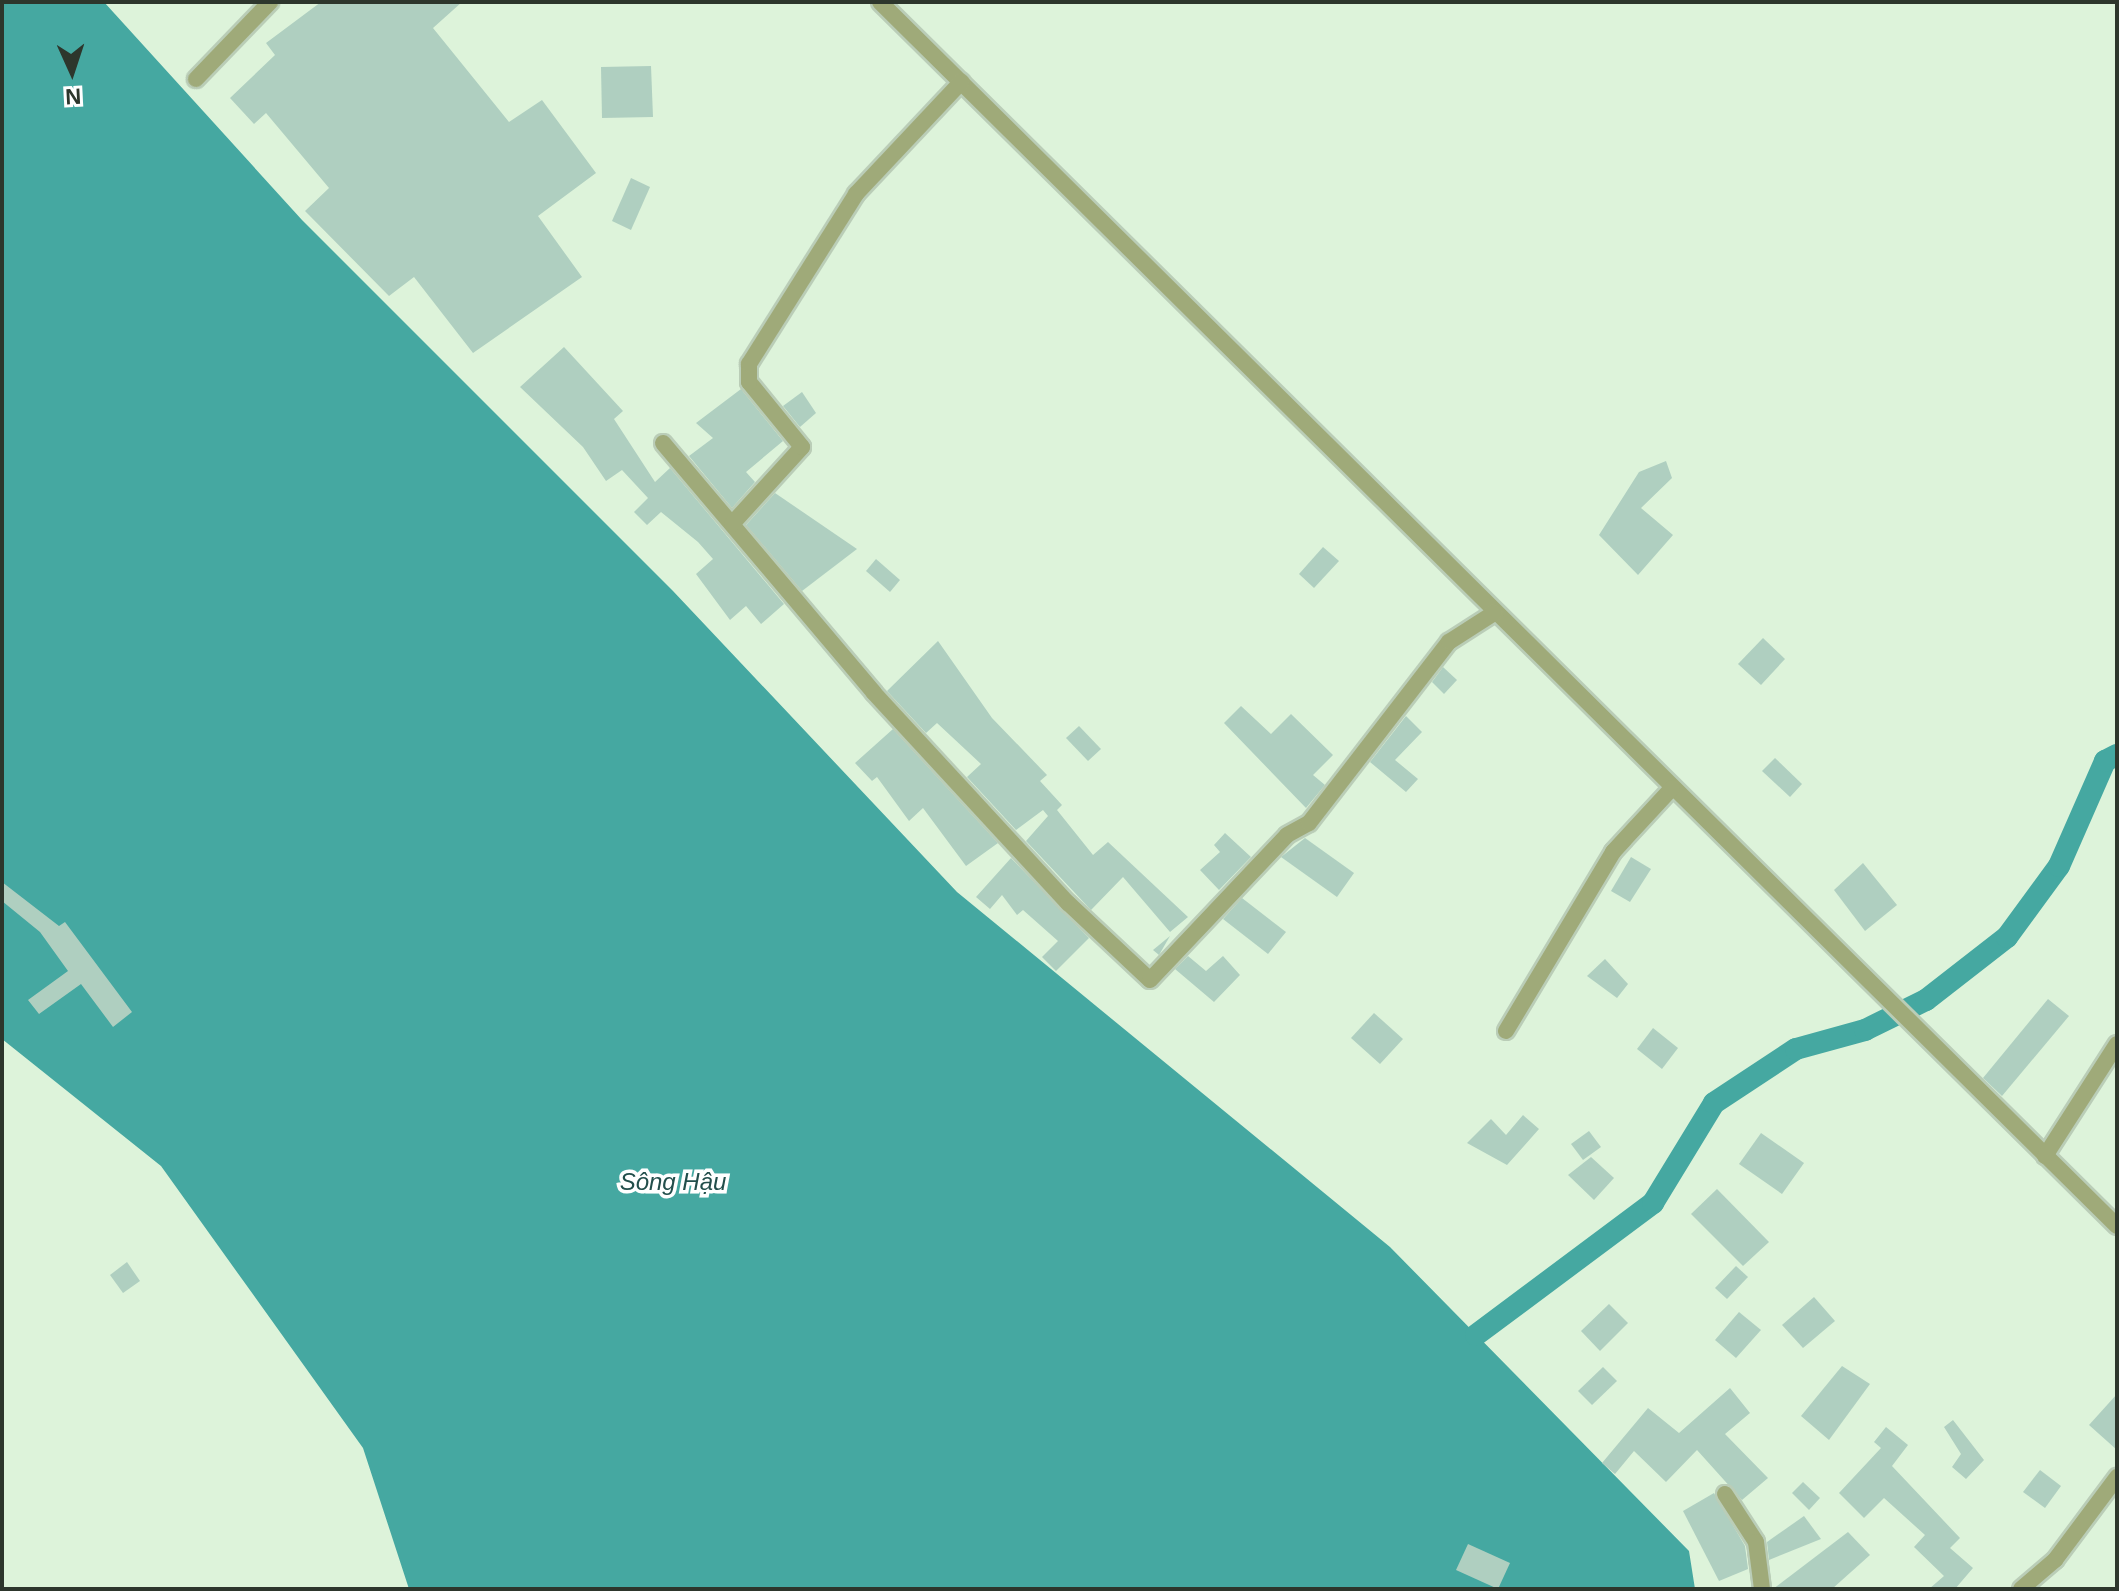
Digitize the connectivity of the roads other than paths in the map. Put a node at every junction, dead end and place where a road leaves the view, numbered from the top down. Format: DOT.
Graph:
graph roads {
  1 [pos="270,2"];
  2 [pos="880,2"];
  3 [pos="196,79"];
  4 [pos="961,82"];
  5 [pos="663,443"];
  6 [pos="732,524"];
  7 [pos="1494,613"];
  8 [pos="1672,788"];
  9 [pos="1506,1031"];
  10 [pos="2117,1044"];
  11 [pos="2045,1156"];
  12 [pos="2117,1226"];
  13 [pos="2117,1477"];
  14 [pos="1725,1494"];
  15 [pos="1762,1589"];
  16 [pos="2021,1589"];
  1 -- 3 [label="street"];
  2 -- 4 [label="street"];
  4 -- 6 [label="street"];
  4 -- 7 [label="street"];
  5 -- 6 [label="street"];
  6 -- 7 [label="street"];
  7 -- 8 [label="street"];
  8 -- 9 [label="street"];
  8 -- 11 [label="street"];
  10 -- 11 [label="street"];
  11 -- 12 [label="street"];
  13 -- 16 [label="street"];
  14 -- 15 [label="street"];
}
